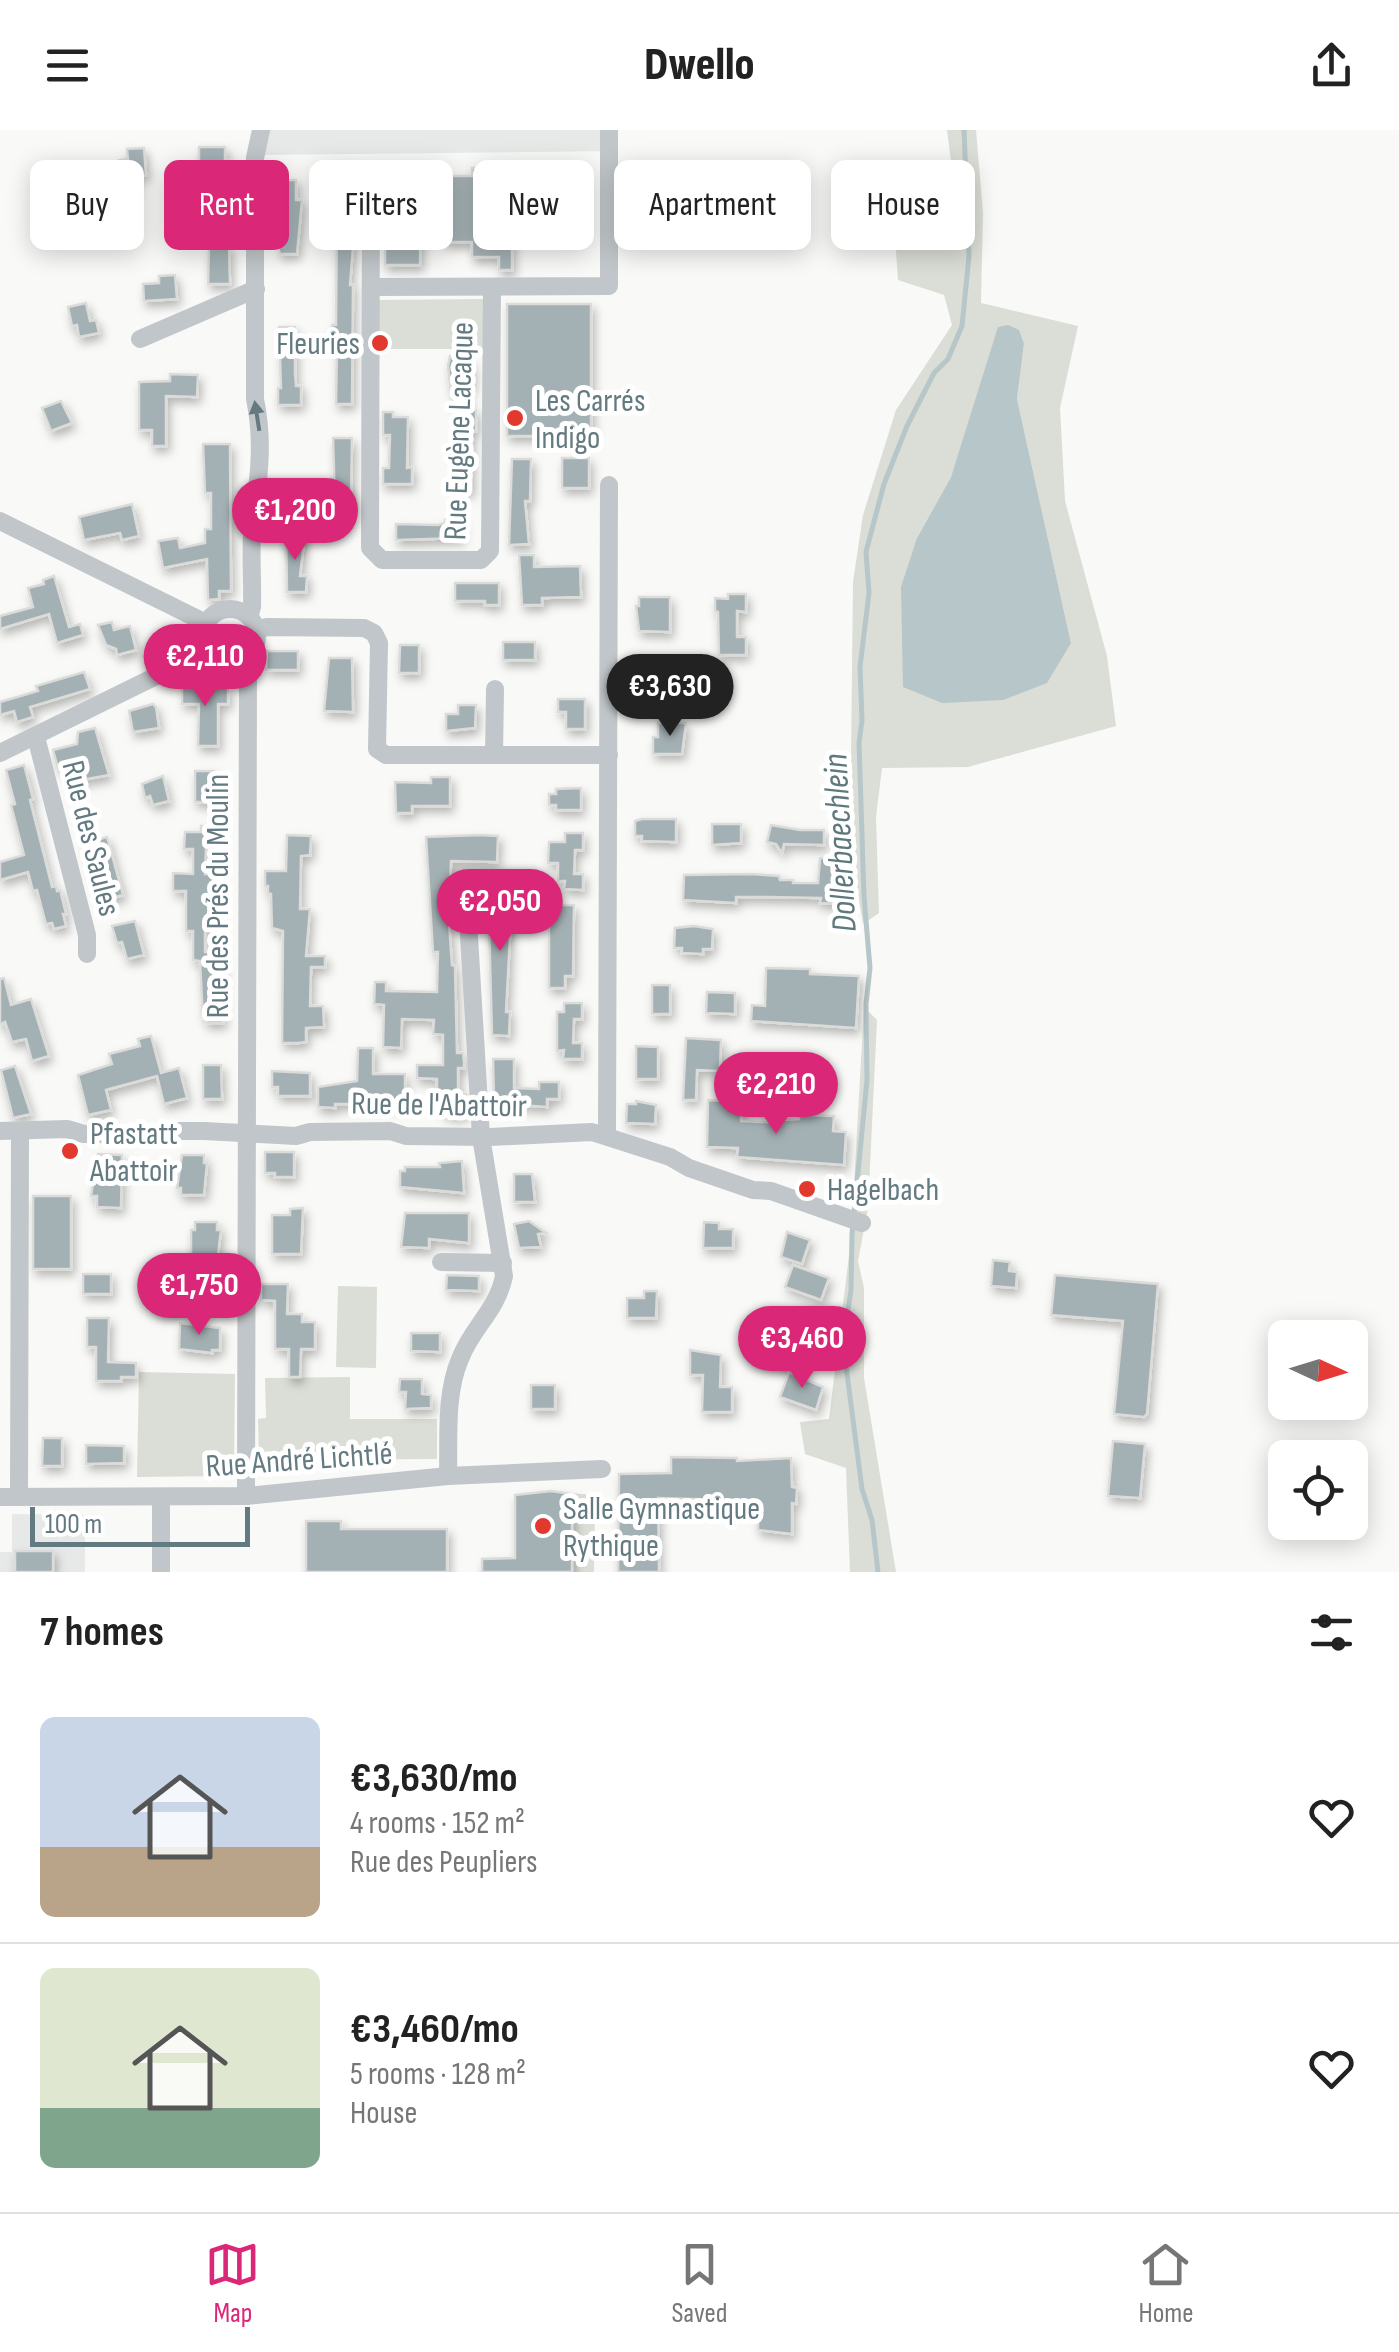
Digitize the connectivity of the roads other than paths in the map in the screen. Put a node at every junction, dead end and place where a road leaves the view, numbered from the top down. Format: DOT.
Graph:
graph roads {
  1 [pos="260,130"];
  2 [pos="609,130"];
  3 [pos="371,250"];
  4 [pos="371,287"];
  5 [pos="492,287"];
  6 [pos="256,289"];
  7 [pos="140,338"];
  8 [pos="609,484"];
  9 [pos="0,522"];
  10 [pos="206,623"];
  11 [pos="252,623"];
  12 [pos="207,651"];
  13 [pos="245,658"];
  14 [pos="495,689"];
  15 [pos="36,737"];
  16 [pos="0,753"];
  17 [pos="494,755"];
  18 [pos="609,755"];
  19 [pos="472,890"];
  20 [pos="88,954"];
  21 [pos="0,1131"];
  22 [pos="20,1131"];
  23 [pos="246,1135"];
  24 [pos="607,1135"];
  25 [pos="480,1137"];
  26 [pos="862,1223"];
  27 [pos="441,1262"];
  28 [pos="503,1262"];
  29 [pos="602,1470"];
  30 [pos="448,1476"];
  31 [pos="246,1496"];
  32 [pos="10,1497"];
  33 [pos="161,1498"];
  34 [pos="161,1572"];
  1 -- 6 [label="street"];
  2 -- 5 [label="street, Rue Eugène Lacaque"];
  3 -- 4 [label="street, Rue Eugène Lacaque"];
  4 -- 5 [label="street, Rue Eugène Lacaque"];
  4 -- 5 [label="street, Rue Eugène Lacaque"];
  6 -- 7 [label="street"];
  11 -- 6 [label="street, one-way"];
  8 -- 18 [label="street"];
  9 -- 10 [label="street"];
  10 -- 11 [label="street"];
  10 -- 12 [label="street"];
  11 -- 13 [label="street"];
  11 -- 17 [label="street"];
  12 -- 13 [label="street"];
  12 -- 15 [label="street"];
  13 -- 23 [label="street, Rue des Prés du Moulin"];
  14 -- 17 [label="street"];
  15 -- 16 [label="street"];
  15 -- 20 [label="street, Rue des Saules"];
  17 -- 18 [label="street"];
  18 -- 24 [label="street"];
  19 -- 25 [label="street"];
  21 -- 22 [label="street, Rue de l'Abattoir"];
  22 -- 23 [label="street, Rue de l'Abattoir"];
  22 -- 32 [label="street"];
  23 -- 25 [label="street, Rue de l'Abattoir"];
  23 -- 31 [label="street, Rue des Prés du Moulin"];
  24 -- 25 [label="street, Rue de l'Abattoir"];
  24 -- 26 [label="street, Rue de l'Abattoir"];
  25 -- 28 [label="street"];
  27 -- 28 [label="street"];
  28 -- 30 [label="street"];
  29 -- 30 [label="street, Rue André Lichtlé"];
  30 -- 31 [label="street, Rue André Lichtlé"];
  31 -- 33 [label="street, Rue André Lichtlé"];
  32 -- 33 [label="street, Rue André Lichtlé"];
  33 -- 34 [label="street"];
}
